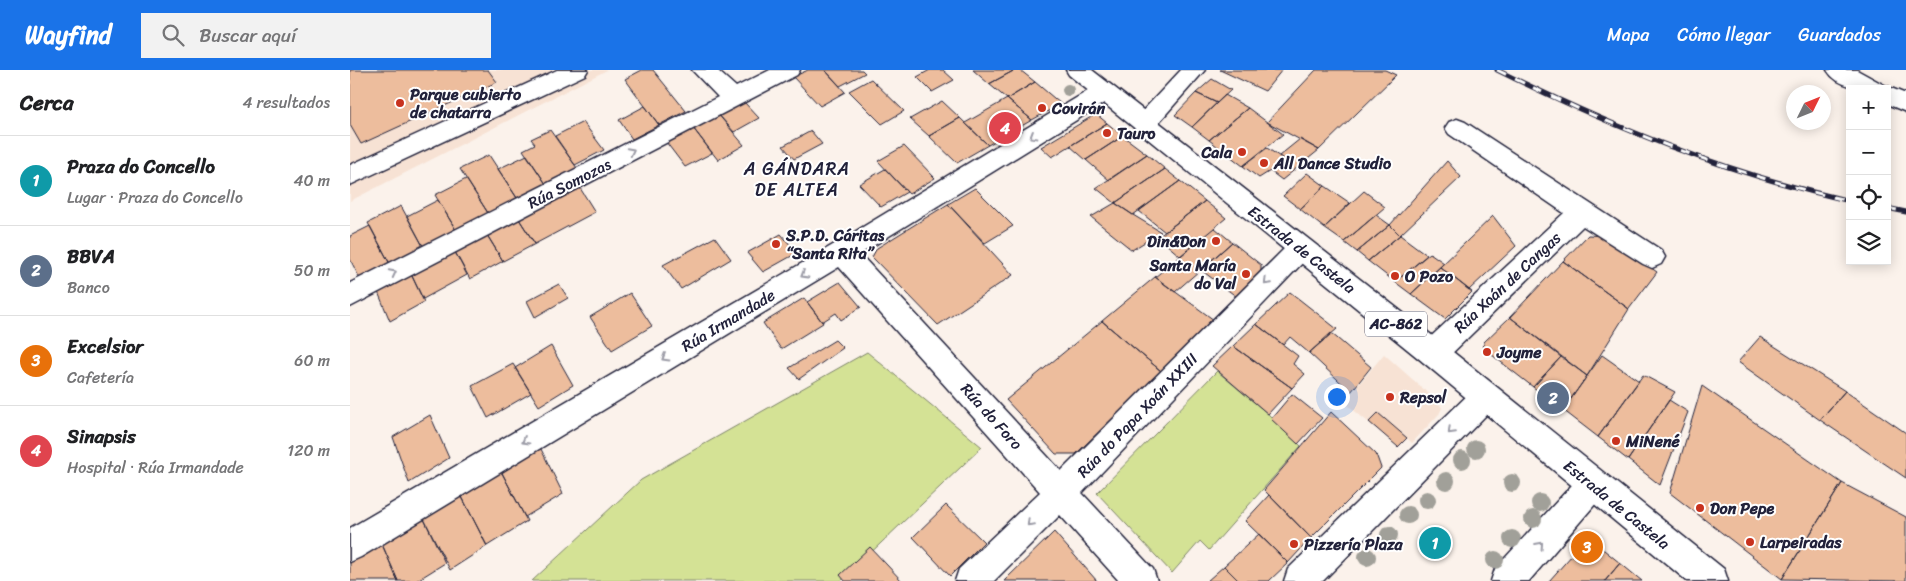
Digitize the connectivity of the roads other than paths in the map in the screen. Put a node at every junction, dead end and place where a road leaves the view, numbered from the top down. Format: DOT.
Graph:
graph roads {
  1 [pos="577,70"];
  2 [pos="703,70"];
  3 [pos="789,70"];
  4 [pos="1077,70"];
  5 [pos="1194,70"];
  6 [pos="1838,70"];
  7 [pos="1868,85"];
  8 [pos="1104,92"];
  9 [pos="1891,96"];
  10 [pos="733,98"];
  11 [pos="1906,104"];
  12 [pos="1144,124"];
  13 [pos="1457,128"];
  14 [pos="350,176"];
  15 [pos="1582,212"];
  16 [pos="1301,248"];
  17 [pos="842,252"];
  18 [pos="1652,257"];
  19 [pos="350,296"];
  20 [pos="1433,353"];
  21 [pos="1485,397"];
  22 [pos="1593,484"];
  23 [pos="1061,492"];
  24 [pos="350,546"];
  25 [pos="1303,580"];
  26 [pos="971,581"];
  27 [pos="1141,581"];
  28 [pos="1507,581"];
  29 [pos="1712,581"];
  1 -- 14 [label="street"];
  2 -- 10 [label="street"];
  3 -- 10 [label="street, Rúa Somozas"];
  4 -- 8 [label="street, Estrada de Castela / AC-862"];
  5 -- 12 [label="street"];
  6 -- 7 [label="street"];
  8 -- 12 [label="street, Estrada de Castela / AC-862"];
  8 -- 17 [label="street, Rúa Irmandade, one-way"];
  9 -- 11 [label="street"];
  19 -- 10 [label="street, Rúa Somozas, one-way"];
  12 -- 16 [label="street, Estrada de Castela / AC-862"];
  13 -- 15 [label="street"];
  15 -- 18 [label="street"];
  15 -- 20 [label="street, Rúa Xoán de Cangas"];
  16 -- 20 [label="street, Estrada de Castela / AC-862"];
  16 -- 23 [label="street, Rúa do Papa Xoán XXIII, one-way"];
  17 -- 23 [label="street, Rúa do Foro"];
  17 -- 24 [label="street, Rúa Irmandade, one-way"];
  20 -- 21 [label="street, Estrada de Castela / AC-862"];
  21 -- 22 [label="street, Estrada de Castela / AC-862"];
  21 -- 25 [label="street, one-way"];
  28 -- 22 [label="street, one-way"];
  22 -- 29 [label="street, Estrada de Castela / AC-862"];
  23 -- 26 [label="street, Rúa do Papa Xoán XXIII, one-way"];
  23 -- 27 [label="street, Rúa do Foro"];
}
